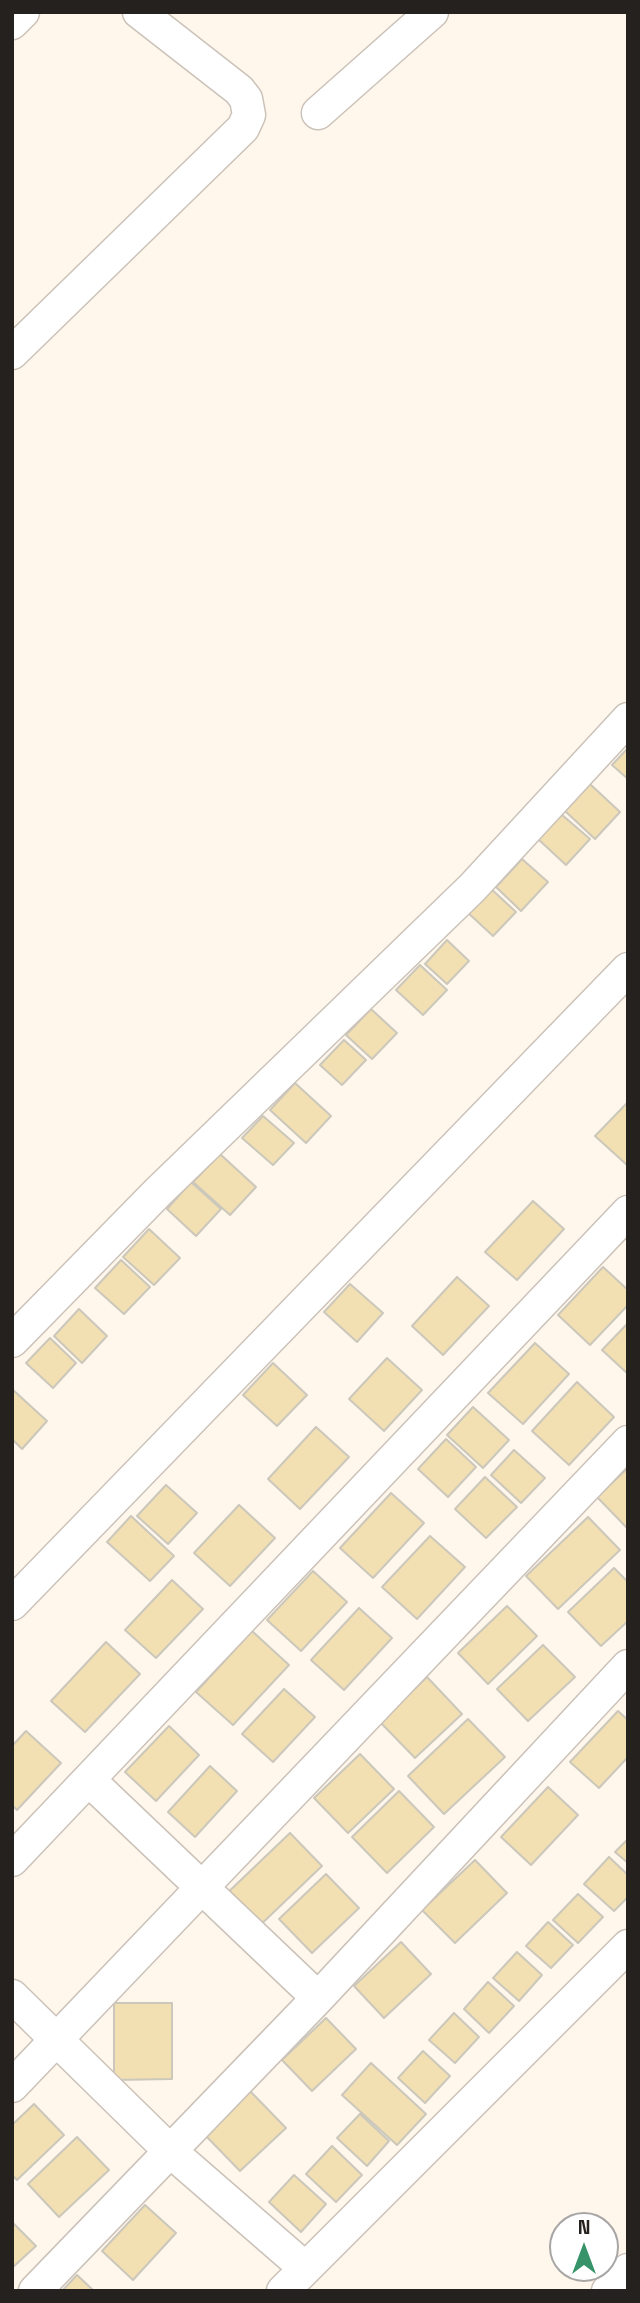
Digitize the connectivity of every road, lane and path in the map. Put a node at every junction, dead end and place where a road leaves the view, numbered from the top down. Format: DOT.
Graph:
graph roads {
  1 [pos="23,12"];
  2 [pos="139,12"];
  3 [pos="432,12"];
  4 [pos="12,23"];
  5 [pos="318,113"];
  6 [pos="12,353"];
  7 [pos="628,719"];
  8 [pos="628,969"];
  9 [pos="627,1214"];
  10 [pos="12,1341"];
  11 [pos="628,1442"];
  12 [pos="12,1604"];
  13 [pos="628,1666"];
  14 [pos="89,1780"];
  15 [pos="12,1860"];
  16 [pos="202,1888"];
  17 [pos="628,1946"];
  18 [pos="12,1996"];
  19 [pos="318,1998"];
  20 [pos="57,2040"];
  21 [pos="12,2086"];
  22 [pos="169,2150"];
  23 [pos="305,2268"];
  24 [pos="628,2270"];
  25 [pos="35,2291"];
  26 [pos="283,2291"];
  27 [pos="608,2291"];
  1 -- 4 [label="street"];
  2 -- 6 [label="street"];
  3 -- 5 [label="street"];
  7 -- 10 [label="street"];
  8 -- 12 [label="street"];
  9 -- 14 [label="street"];
  11 -- 16 [label="street"];
  13 -- 19 [label="street"];
  14 -- 15 [label="street"];
  14 -- 16 [label="street"];
  16 -- 19 [label="street"];
  16 -- 20 [label="street"];
  17 -- 23 [label="street"];
  18 -- 20 [label="street"];
  19 -- 22 [label="street"];
  20 -- 21 [label="street"];
  20 -- 22 [label="street"];
  22 -- 23 [label="street"];
  22 -- 25 [label="street"];
  23 -- 26 [label="street"];
  24 -- 27 [label="street"];
}
